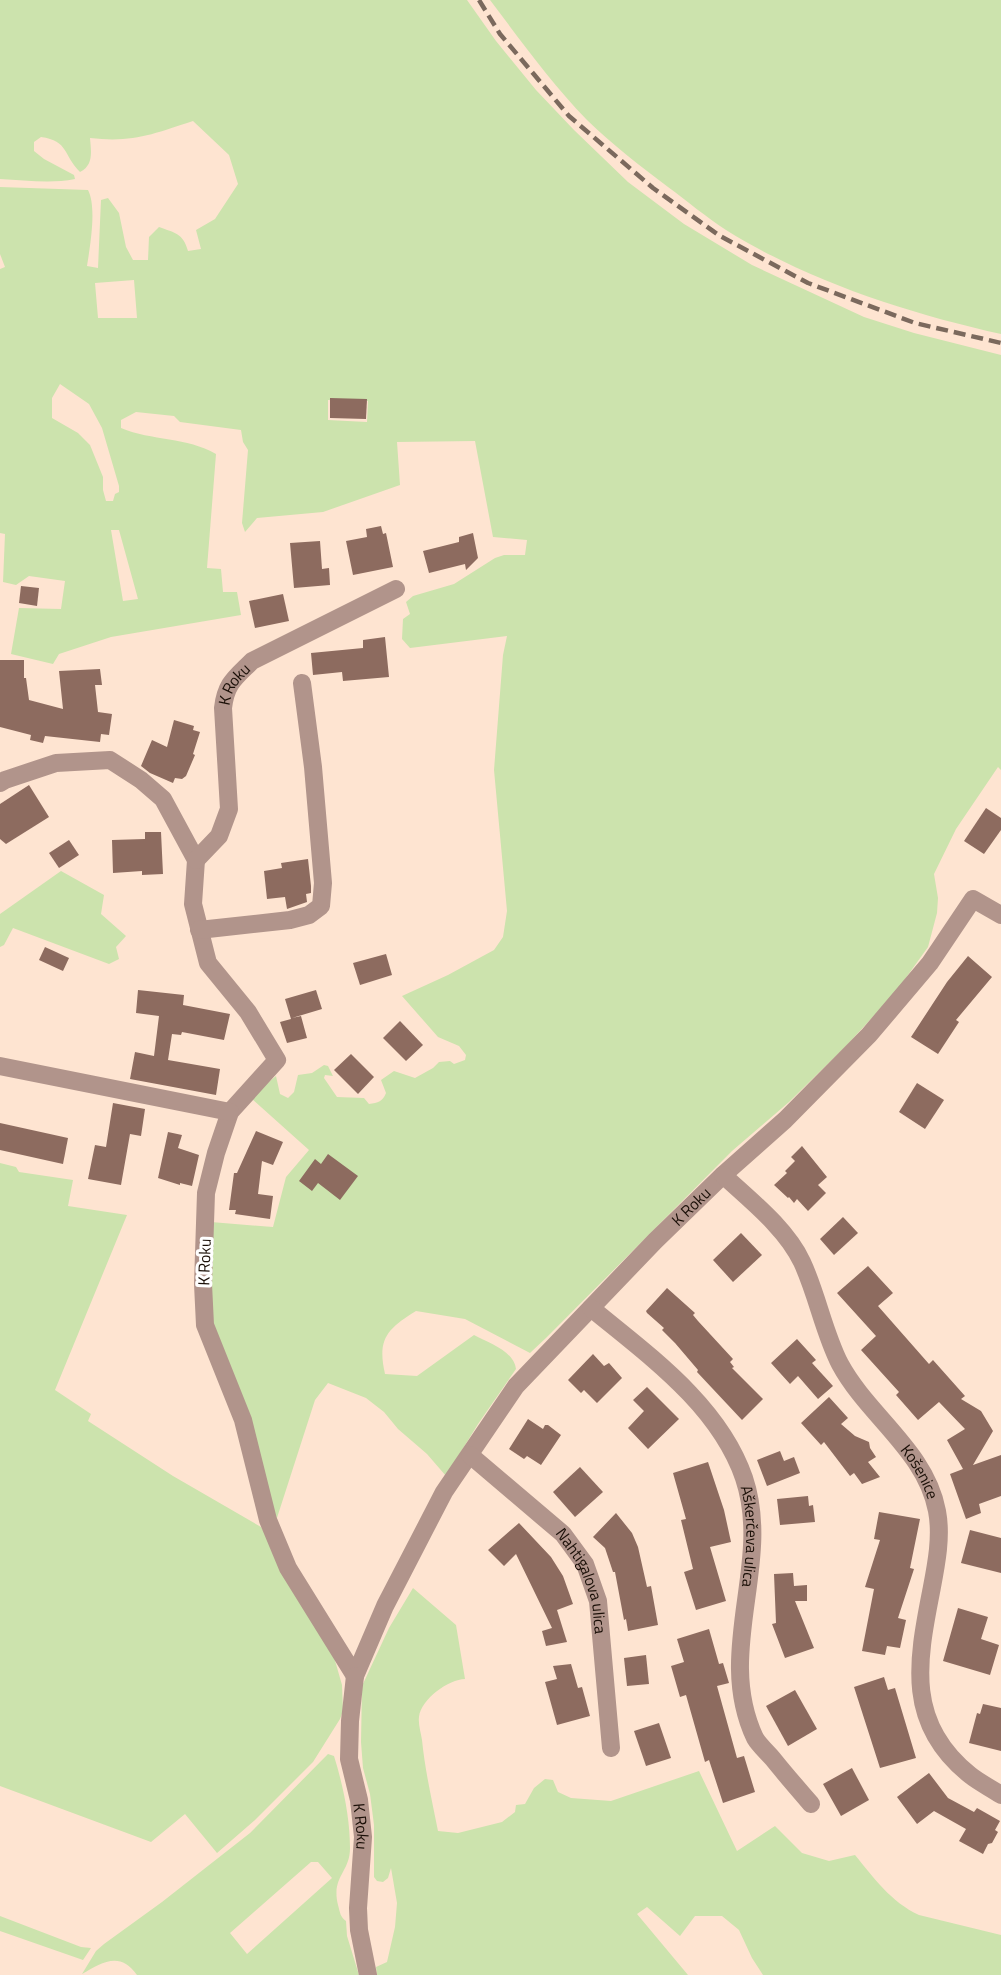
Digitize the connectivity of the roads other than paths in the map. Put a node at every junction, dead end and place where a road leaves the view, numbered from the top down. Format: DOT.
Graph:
graph roads {
  1 [pos="396,589"];
  2 [pos="302,683"];
  3 [pos="0,783"];
  4 [pos="196,860"];
  5 [pos="1001,915"];
  6 [pos="199,930"];
  7 [pos="0,1066"];
  8 [pos="230,1112"];
  9 [pos="723,1175"];
  10 [pos="591,1308"];
  11 [pos="470,1455"];
  12 [pos="355,1677"];
  13 [pos="611,1748"];
  14 [pos="1001,1795"];
  15 [pos="811,1804"];
  16 [pos="368,1975"];
  1 -- 4 [label="street, K Roku"];
  2 -- 6 [label="street"];
  3 -- 4 [label="street"];
  4 -- 6 [label="street, K Roku"];
  5 -- 9 [label="street, K Roku"];
  6 -- 8 [label="street, K Roku"];
  7 -- 8 [label="street"];
  8 -- 12 [label="street, K Roku"];
  9 -- 10 [label="street, K Roku"];
  9 -- 14 [label="street, Košenice"];
  10 -- 11 [label="street, K Roku"];
  10 -- 15 [label="street, Aškerčeva ulica"];
  11 -- 12 [label="street, K Roku"];
  11 -- 13 [label="street, Nahtigalova ulica"];
  12 -- 16 [label="street, K Roku"];
}
